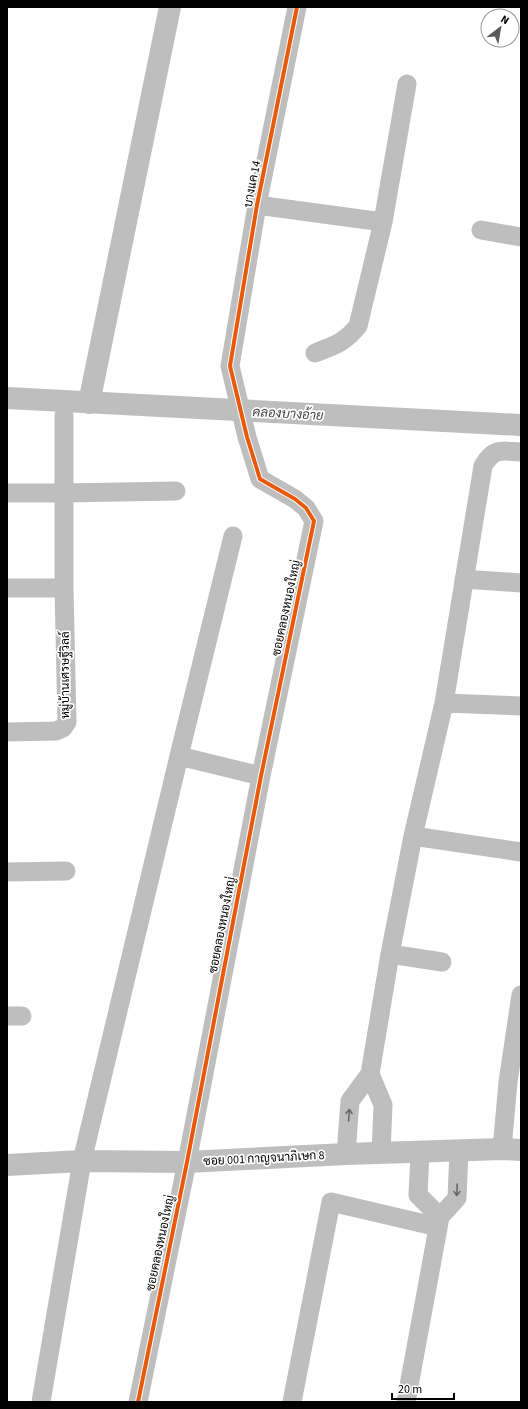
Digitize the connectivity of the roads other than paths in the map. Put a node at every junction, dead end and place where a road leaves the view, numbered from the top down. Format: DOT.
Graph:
graph roads {
  1 [pos="297,7"];
  2 [pos="406,84"];
  3 [pos="258,205"];
  4 [pos="383,222"];
  5 [pos="481,230"];
  6 [pos="521,237"];
  7 [pos="315,353"];
  8 [pos="64,416"];
  9 [pos="521,452"];
  10 [pos="260,479"];
  11 [pos="176,491"];
  12 [pos="7,493"];
  13 [pos="64,493"];
  14 [pos="233,536"];
  15 [pos="464,579"];
  16 [pos="521,583"];
  17 [pos="7,588"];
  18 [pos="64,588"];
  19 [pos="444,704"];
  20 [pos="521,706"];
  21 [pos="7,732"];
  22 [pos="179,756"];
  23 [pos="261,776"];
  24 [pos="413,836"];
  25 [pos="521,852"];
  26 [pos="66,871"];
  27 [pos="7,872"];
  28 [pos="390,954"];
  29 [pos="442,962"];
  30 [pos="521,995"];
  31 [pos="370,1074"];
  32 [pos="512,1150"];
  33 [pos="458,1151"];
  34 [pos="420,1152"];
  35 [pos="381,1153"];
  36 [pos="346,1154"];
  37 [pos="82,1161"];
  38 [pos="187,1162"];
  39 [pos="7,1165"];
  40 [pos="439,1222"];
  41 [pos="41,1402"];
  42 [pos="138,1402"];
  43 [pos="292,1402"];
  44 [pos="406,1402"];
  1 -- 3 [label="street, บางแค 14"];
  2 -- 4 [label="street"];
  3 -- 4 [label="street"];
  3 -- 10 [label="street, บางแค 14"];
  4 -- 7 [label="street"];
  5 -- 6 [label="street"];
  8 -- 13 [label="street, หมู่บ้านเศรษฐีวิลล์"];
  9 -- 15 [label="street"];
  10 -- 23 [label="street, ซอยคลองหนองใหญ่"];
  11 -- 13 [label="street"];
  12 -- 13 [label="street"];
  13 -- 18 [label="street, หมู่บ้านเศรษฐีวิลล์"];
  14 -- 22 [label="street"];
  15 -- 16 [label="street"];
  15 -- 19 [label="street"];
  17 -- 18 [label="street"];
  18 -- 21 [label="street, หมู่บ้านเศรษฐีวิลล์"];
  19 -- 20 [label="street"];
  19 -- 24 [label="street"];
  22 -- 23 [label="street"];
  22 -- 37 [label="street"];
  23 -- 38 [label="street, ซอยคลองหนองใหญ่"];
  24 -- 25 [label="street"];
  24 -- 28 [label="street"];
  26 -- 27 [label="street"];
  28 -- 29 [label="street"];
  28 -- 31 [label="street"];
  30 -- 32 [label="street"];
  31 -- 35 [label="street"];
  36 -- 31 [label="street, one-way"];
  32 -- 33 [label="street, ซอย 001 กาญจนาภิเษก 8"];
  33 -- 34 [label="street, ซอย 001 กาญจนาภิเษก 8"];
  33 -- 40 [label="street, one-way"];
  34 -- 35 [label="street, ซอย 001 กาญจนาภิเษก 8"];
  34 -- 40 [label="street"];
  35 -- 36 [label="street, ซอย 001 กาญจนาภิเษก 8"];
  36 -- 38 [label="street, ซอย 001 กาญจนาภิเษก 8"];
  37 -- 38 [label="street, ซอย 001 กาญจนาภิเษก 8"];
  37 -- 39 [label="street, ซอย 001 กาญจนาภิเษก 8"];
  37 -- 41 [label="street"];
  38 -- 42 [label="street, ซอยคลองหนองใหญ่"];
  40 -- 43 [label="street"];
  40 -- 44 [label="street"];
}
